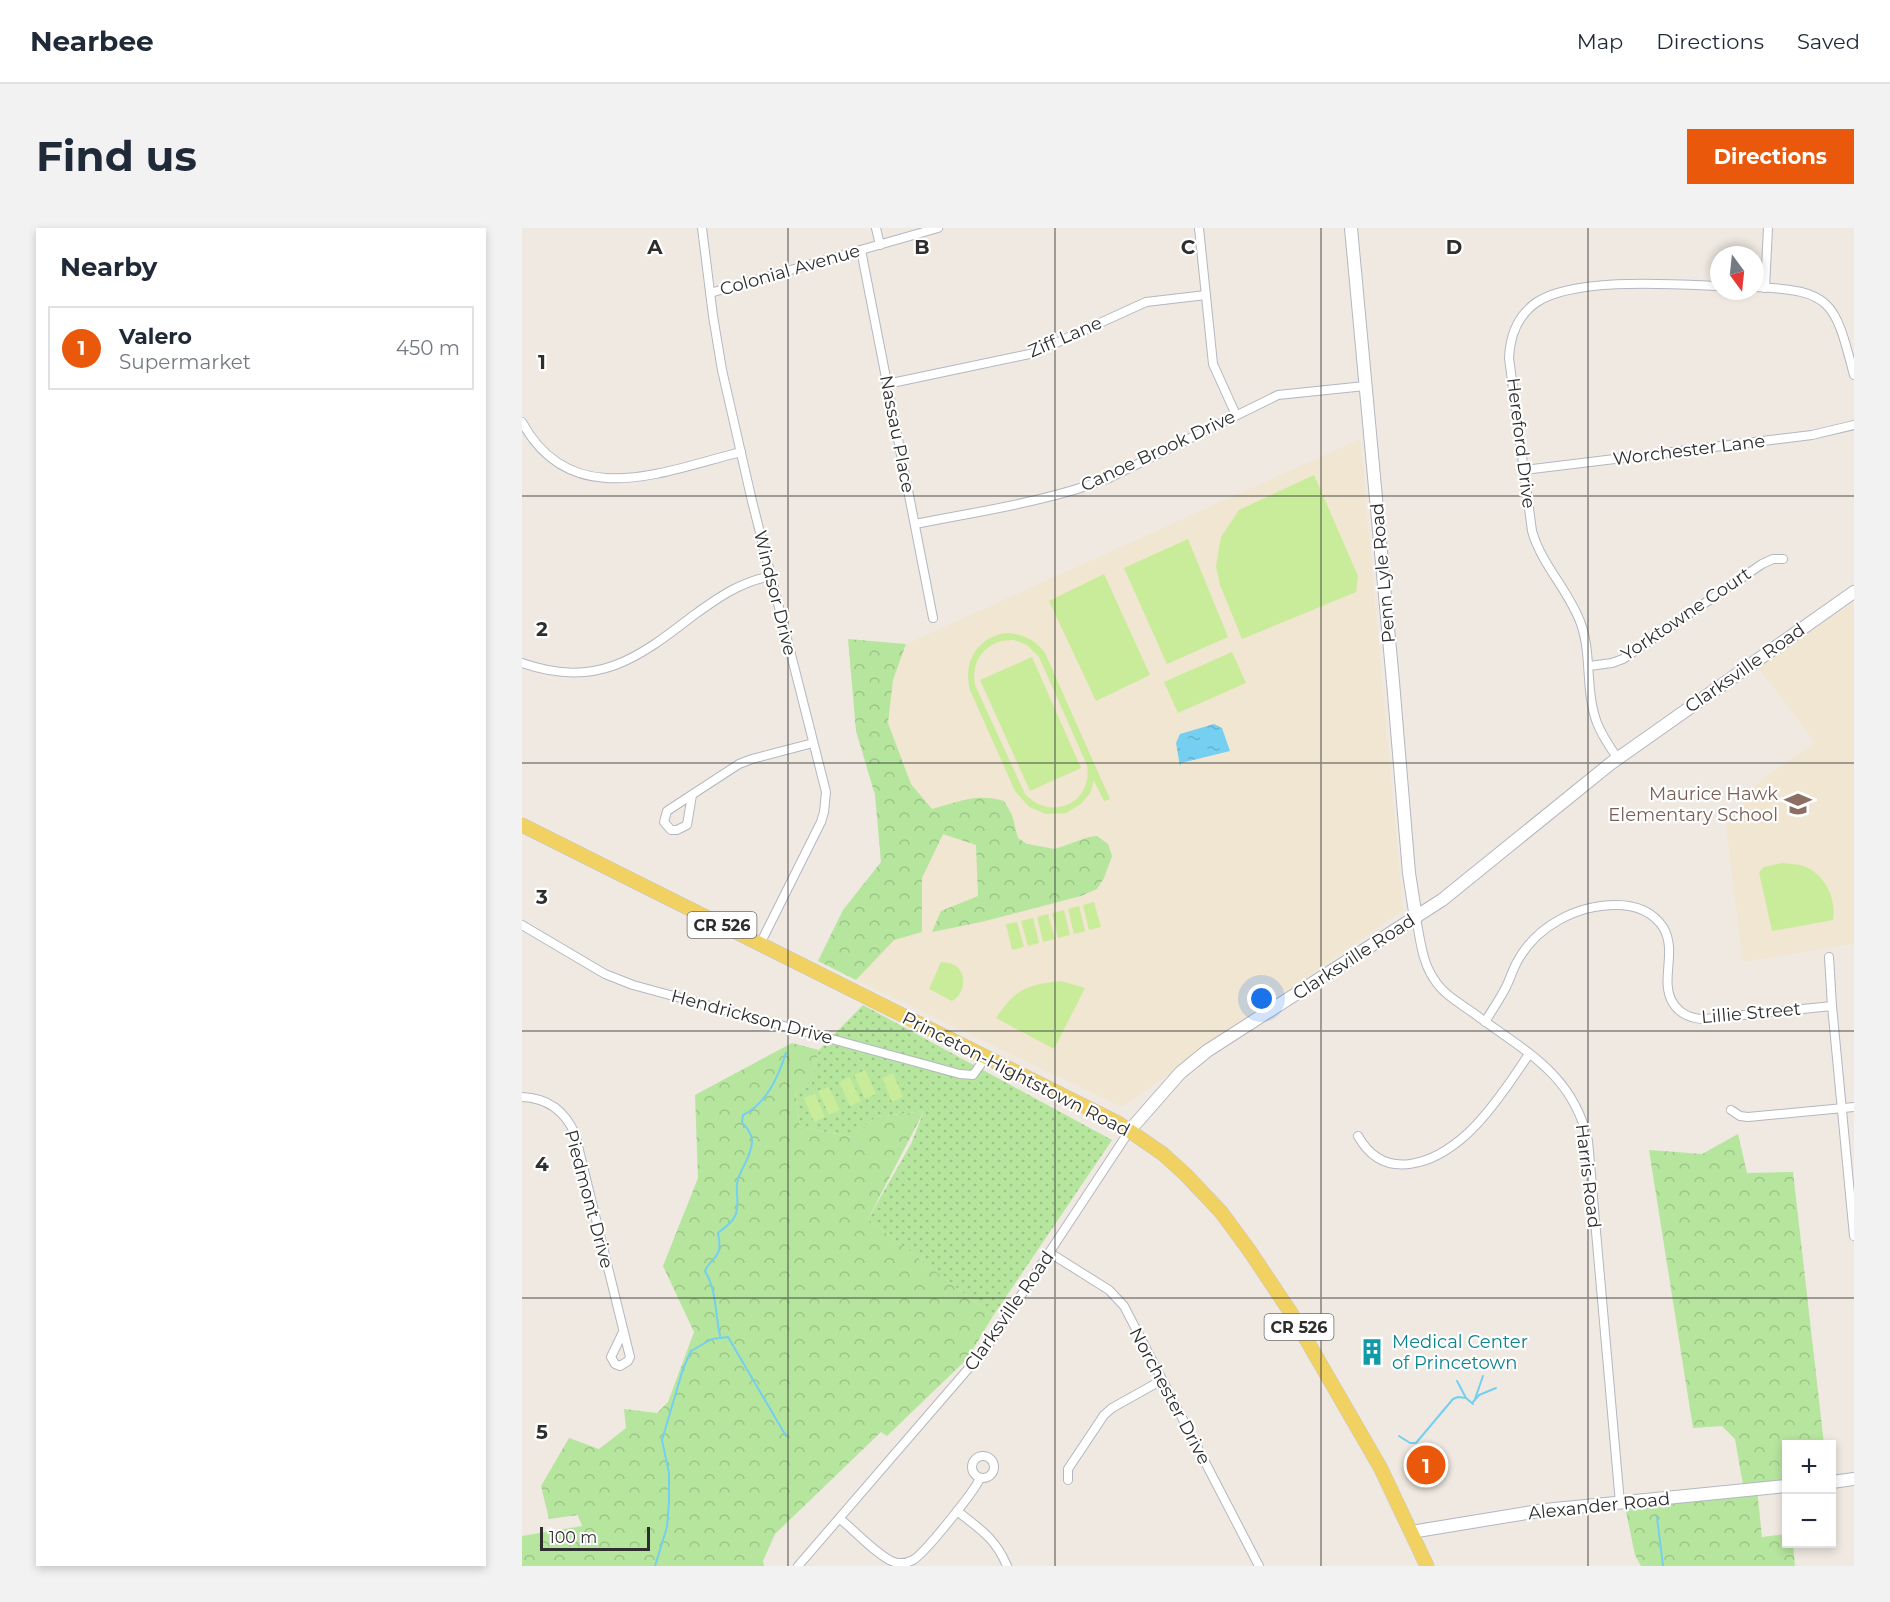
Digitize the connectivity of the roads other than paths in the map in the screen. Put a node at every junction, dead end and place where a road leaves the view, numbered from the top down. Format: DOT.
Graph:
graph roads {
  1 [pos="702,228"];
  2 [pos="876,228"];
  3 [pos="938,228"];
  4 [pos="1199,228"];
  5 [pos="1351,228"];
  6 [pos="1768,228"];
  7 [pos="880,245"];
  8 [pos="861,250"];
  9 [pos="1764,258"];
  10 [pos="1710,286"];
  11 [pos="1764,287"];
  12 [pos="710,293"];
  13 [pos="1206,295"];
  14 [pos="1854,375"];
  15 [pos="887,384"];
  16 [pos="1365,386"];
  17 [pos="1236,415"];
  18 [pos="1854,425"];
  19 [pos="524,428"];
  20 [pos="741,452"];
  21 [pos="1524,470"];
  22 [pos="915,524"];
  23 [pos="1783,559"];
  24 [pos="771,576"];
  25 [pos="1854,592"];
  26 [pos="933,618"];
  27 [pos="522,663"];
  28 [pos="1589,666"];
  29 [pos="813,743"];
  30 [pos="1618,759"];
  31 [pos="692,795"];
  32 [pos="522,825"];
  33 [pos="1416,918"];
  34 [pos="522,925"];
  35 [pos="760,944"];
  36 [pos="1829,957"];
  37 [pos="1832,1006"];
  38 [pos="1485,1022"];
  39 [pos="1529,1054"];
  40 [pos="986,1057"];
  41 [pos="522,1096"];
  42 [pos="1854,1107"];
  43 [pos="1842,1108"];
  44 [pos="1731,1110"];
  45 [pos="1130,1130"];
  46 [pos="1358,1136"];
  47 [pos="1854,1236"];
  48 [pos="1050,1253"];
  49 [pos="623,1332"];
  50 [pos="1162,1380"];
  51 [pos="980,1478"];
  52 [pos="1854,1479"];
  53 [pos="1068,1480"];
  54 [pos="1836,1481"];
  55 [pos="1782,1486"];
  56 [pos="1620,1503"];
  57 [pos="957,1511"];
  58 [pos="840,1519"];
  59 [pos="1412,1532"];
  60 [pos="798,1566"];
  61 [pos="1007,1566"];
  62 [pos="1259,1566"];
  63 [pos="1427,1566"];
  1 -- 12 [label="street, Windsor Drive"];
  2 -- 7 [label="street"];
  3 -- 7 [label="street, Colonial Avenue"];
  4 -- 13 [label="street"];
  5 -- 16 [label="street, Penn Lyle Road"];
  6 -- 9 [label="street"];
  7 -- 8 [label="street, Colonial Avenue"];
  8 -- 12 [label="street, Colonial Avenue"];
  8 -- 15 [label="street, Nassau Place"];
  10 -- 21 [label="street, Hereford Drive"];
  11 -- 14 [label="street"];
  12 -- 20 [label="street, Windsor Drive"];
  13 -- 15 [label="street, Ziff Lane"];
  13 -- 17 [label="street"];
  15 -- 22 [label="street, Nassau Place"];
  16 -- 17 [label="street, Canoe Brook Drive"];
  16 -- 33 [label="street, Penn Lyle Road"];
  17 -- 22 [label="street, Canoe Brook Drive"];
  18 -- 21 [label="street, Worchester Lane"];
  19 -- 20 [label="street"];
  20 -- 24 [label="street, Windsor Drive"];
  21 -- 28 [label="street, Hereford Drive"];
  22 -- 26 [label="street, Nassau Place"];
  23 -- 28 [label="street, Yorktowne Court"];
  24 -- 27 [label="street"];
  24 -- 29 [label="street, Windsor Drive"];
  25 -- 30 [label="street, Clarksville Road"];
  28 -- 30 [label="street, Hereford Drive"];
  29 -- 31 [label="street"];
  29 -- 35 [label="street, Windsor Drive"];
  30 -- 33 [label="street, Clarksville Road"];
  32 -- 35 [label="main road, Princeton-Hightstown Road / CR 526"];
  33 -- 38 [label="street, Harris Road"];
  33 -- 45 [label="street, Clarksville Road"];
  34 -- 40 [label="street, Hendrickson Drive"];
  35 -- 40 [label="main road, Princeton-Hightstown Road / CR 526"];
  36 -- 37 [label="street"];
  37 -- 38 [label="street, Lillie Street"];
  37 -- 43 [label="street"];
  38 -- 39 [label="street, Harris Road"];
  39 -- 46 [label="street"];
  39 -- 56 [label="street, Harris Road"];
  40 -- 45 [label="main road, Princeton-Hightstown Road / CR 526"];
  41 -- 49 [label="street, Piedmont Drive"];
  42 -- 43 [label="street"];
  43 -- 44 [label="street"];
  43 -- 47 [label="street"];
  45 -- 48 [label="street, Clarksville Road"];
  45 -- 59 [label="main road, Princeton-Hightstown Road / CR 526"];
  48 -- 50 [label="street, Norchester Drive"];
  48 -- 58 [label="street, Clarksville Road"];
  50 -- 53 [label="street"];
  50 -- 62 [label="street, Norchester Drive"];
  51 -- 57 [label="street"];
  52 -- 54 [label="street"];
  55 -- 56 [label="street, Alexander Road"];
  56 -- 59 [label="street, Alexander Road"];
  57 -- 58 [label="street"];
  57 -- 61 [label="street"];
  58 -- 60 [label="street, Clarksville Road"];
  59 -- 63 [label="main road, Princeton-Hightstown Road / CR 526"];
}
